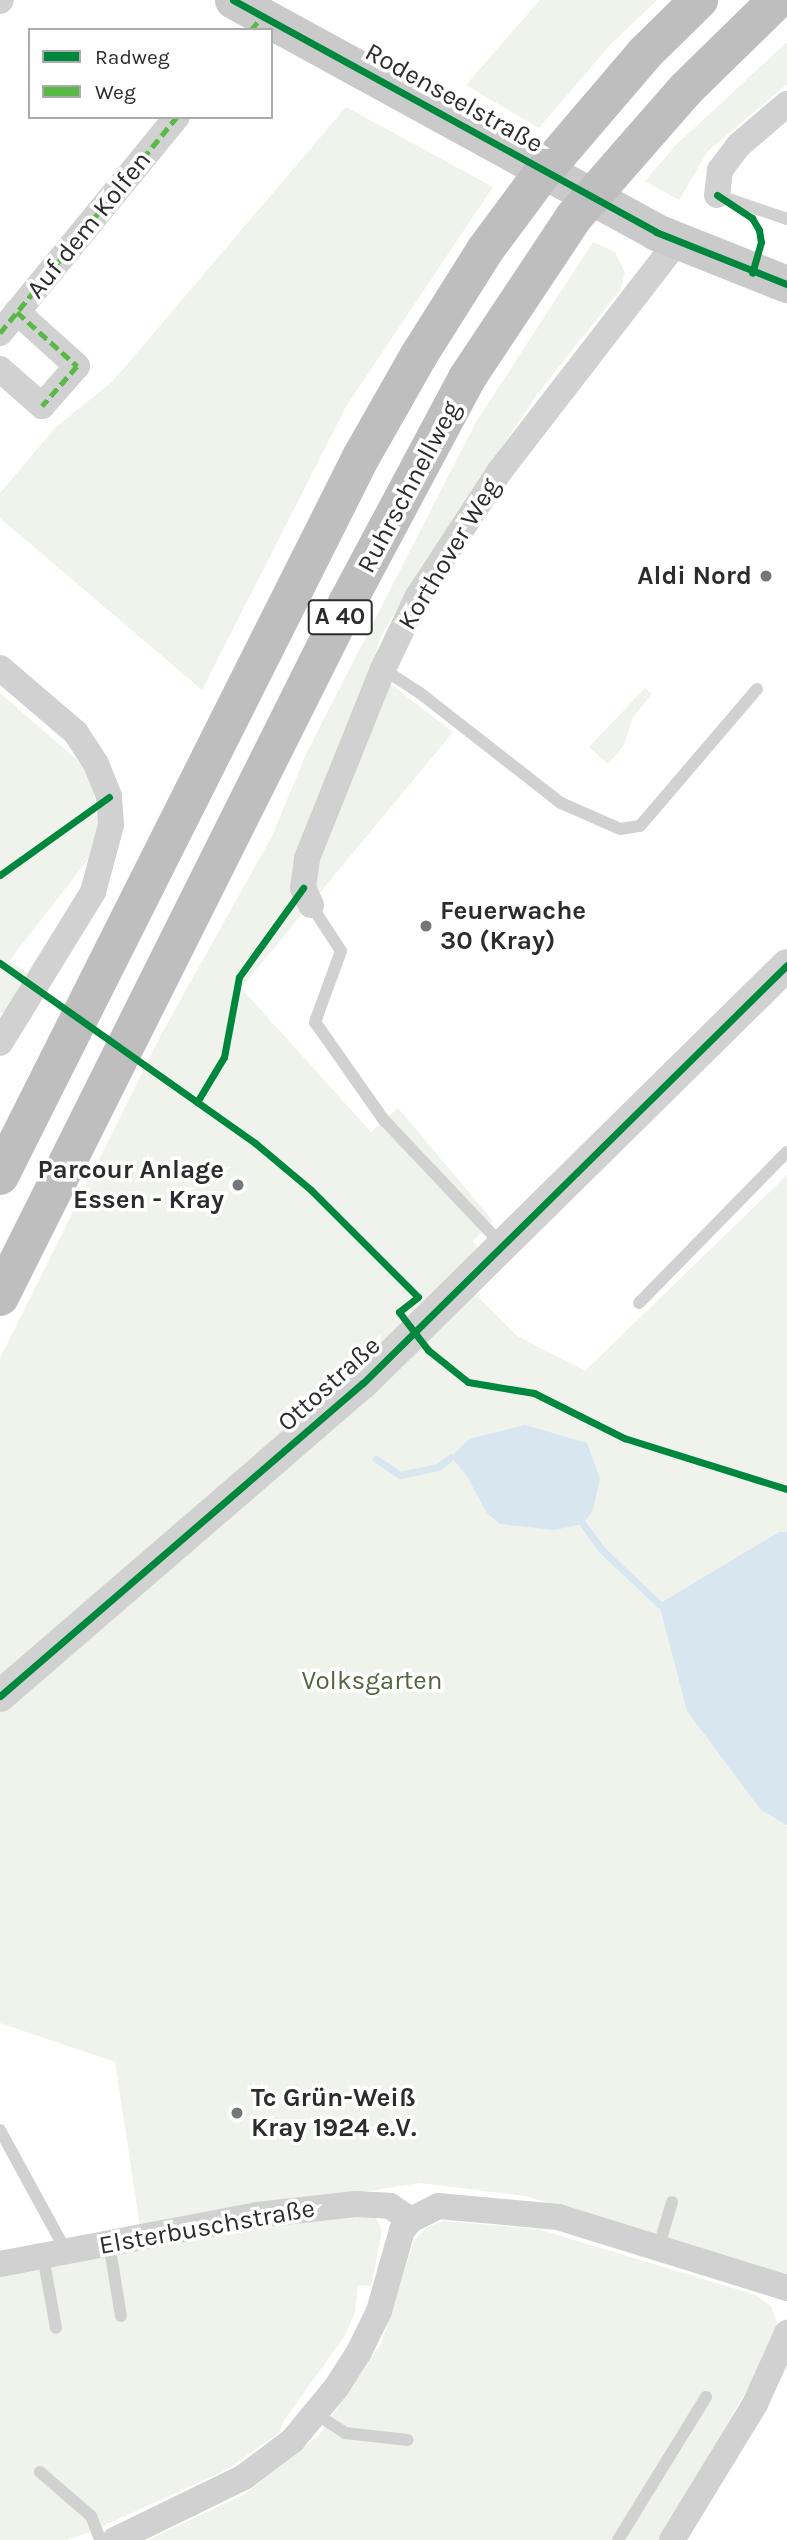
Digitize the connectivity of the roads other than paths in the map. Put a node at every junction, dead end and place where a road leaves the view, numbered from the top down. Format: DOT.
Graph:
graph roads {
  1 [pos="699,0"];
  2 [pos="777,0"];
  3 [pos="248,16"];
  4 [pos="271,28"];
  5 [pos="273,29"];
  6 [pos="787,104"];
  7 [pos="175,119"];
  8 [pos="717,195"];
  9 [pos="787,219"];
  10 [pos="666,237"];
  11 [pos="787,284"];
  12 [pos="17,312"];
  13 [pos="0,332"];
  14 [pos="0,369"];
  15 [pos="0,668"];
  16 [pos="383,670"];
  17 [pos="757,688"];
  18 [pos="311,905"];
  19 [pos="787,965"];
  20 [pos="1,1038"];
  21 [pos="787,1152"];
  22 [pos="0,1176"];
  23 [pos="504,1247"];
  24 [pos="0,1297"];
  25 [pos="639,1303"];
  26 [pos="0,1696"];
  27 [pos="0,2130"];
  28 [pos="672,2202"];
  29 [pos="411,2220"];
  30 [pos="109,2243"];
  31 [pos="659,2246"];
  32 [pos="55,2254"];
  33 [pos="0,2264"];
  34 [pos="787,2288"];
  35 [pos="121,2316"];
  36 [pos="57,2328"];
  37 [pos="787,2333"];
  38 [pos="706,2397"];
  39 [pos="316,2414"];
  40 [pos="408,2440"];
  41 [pos="40,2472"];
  42 [pos="116,2539"];
  43 [pos="618,2540"];
  44 [pos="672,2540"];
  1 -- 22 [label="highway, Ruhrschnellweg / A 40"];
  2 -- 24 [label="highway, Ruhrschnellweg / A 40"];
  3 -- 4 [label="main road, Rodenseelstraße"];
  5 -- 10 [label="main road, Rodenseelstraße"];
  6 -- 8 [label="street"];
  7 -- 12 [label="street, Auf dem Kolfen"];
  8 -- 9 [label="lane"];
  10 -- 11 [label="main road"];
  10 -- 16 [label="street, Korthover Weg"];
  12 -- 13 [label="street, Auf dem Kolfen"];
  12 -- 14 [label="street"];
  15 -- 20 [label="street"];
  16 -- 17 [label="lane"];
  16 -- 18 [label="street, Korthover Weg"];
  18 -- 23 [label="lane"];
  19 -- 23 [label="street, Ottostraße"];
  21 -- 25 [label="lane"];
  23 -- 26 [label="street, Ottostraße"];
  27 -- 32 [label="lane"];
  28 -- 31 [label="lane"];
  29 -- 30 [label="street, Elsterbuschstraße"];
  29 -- 31 [label="street"];
  29 -- 39 [label="street"];
  30 -- 32 [label="street, Elsterbuschstraße"];
  30 -- 35 [label="lane"];
  31 -- 34 [label="street"];
  32 -- 33 [label="street, Elsterbuschstraße"];
  32 -- 36 [label="lane"];
  37 -- 44 [label="street"];
  38 -- 43 [label="lane"];
  39 -- 40 [label="lane"];
  39 -- 42 [label="street"];
  41 -- 42 [label="lane"];
}
